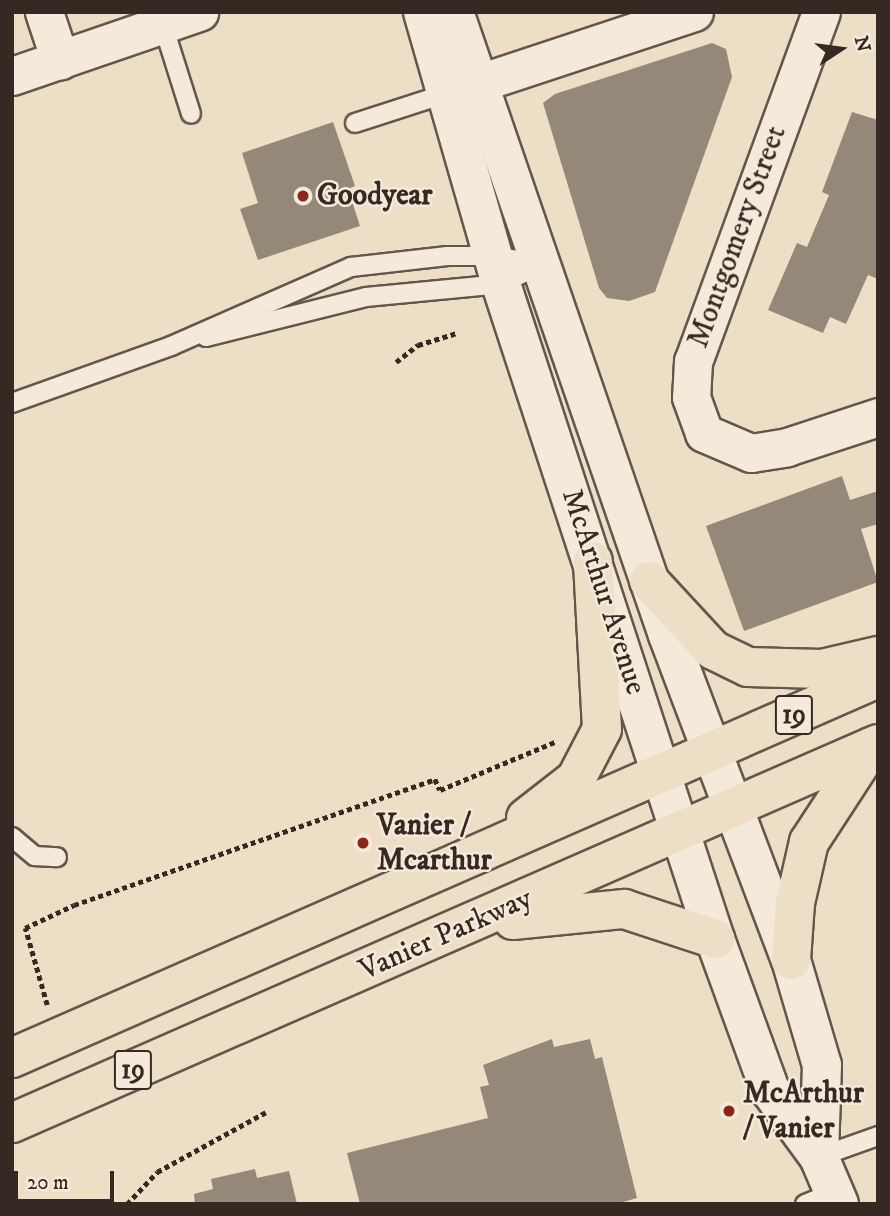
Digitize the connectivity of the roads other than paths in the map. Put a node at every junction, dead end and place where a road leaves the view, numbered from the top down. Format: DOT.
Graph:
graph roads {
  1 [pos="44,12"];
  2 [pos="200,12"];
  3 [pos="423,12"];
  4 [pos="454,12"];
  5 [pos="694,12"];
  6 [pos="821,12"];
  7 [pos="163,24"];
  8 [pos="60,60"];
  9 [pos="12,76"];
  10 [pos="462,88"];
  11 [pos="191,114"];
  12 [pos="355,123"];
  13 [pos="542,264"];
  14 [pos="497,270"];
  15 [pos="171,346"];
  16 [pos="12,403"];
  17 [pos="878,417"];
  18 [pos="593,561"];
  19 [pos="649,581"];
  20 [pos="878,656"];
  21 [pos="878,678"];
  22 [pos="874,746"];
  23 [pos="711,752"];
  24 [pos="664,774"];
  25 [pos="732,807"];
  26 [pos="682,829"];
  27 [pos="12,837"];
  28 [pos="57,857"];
  29 [pos="467,862"];
  30 [pos="469,926"];
  31 [pos="715,939"];
  32 [pos="791,960"];
  33 [pos="12,1058"];
  34 [pos="12,1123"];
  35 [pos="878,1136"];
  36 [pos="819,1157"];
  37 [pos="826,1200"];
  1 -- 8 [label="street"];
  2 -- 7 [label="street"];
  3 -- 10 [label="main road, McArthur Avenue"];
  4 -- 10 [label="main road, McArthur Avenue"];
  5 -- 10 [label="street"];
  6 -- 17 [label="street, Montgomery Street"];
  7 -- 8 [label="street"];
  7 -- 11 [label="lane"];
  8 -- 9 [label="street"];
  10 -- 12 [label="lane"];
  10 -- 13 [label="main road, McArthur Avenue"];
  10 -- 14 [label="main road, McArthur Avenue"];
  13 -- 14 [label="lane"];
  13 -- 14 [label="lane"];
  13 -- 19 [label="main road, McArthur Avenue"];
  14 -- 15 [label="lane"];
  14 -- 15 [label="lane"];
  14 -- 18 [label="main road, McArthur Avenue"];
  15 -- 16 [label="lane"];
  18 -- 24 [label="main road, McArthur Avenue"];
  18 -- 29 [label="main road"];
  19 -- 20 [label="main road"];
  19 -- 23 [label="main road, McArthur Avenue"];
  21 -- 23 [label="main road, 19"];
  22 -- 25 [label="main road, Vanier Parkway / 19"];
  22 -- 32 [label="main road"];
  23 -- 24 [label="main road, 19"];
  23 -- 25 [label="main road, McArthur Avenue"];
  24 -- 26 [label="main road, McArthur Avenue"];
  24 -- 29 [label="main road, 19"];
  25 -- 26 [label="main road, Vanier Parkway / 19"];
  25 -- 32 [label="main road, McArthur Avenue"];
  26 -- 30 [label="main road, Vanier Parkway / 19"];
  26 -- 31 [label="main road, McArthur Avenue"];
  27 -- 28 [label="lane"];
  29 -- 33 [label="main road, 19"];
  30 -- 31 [label="main road"];
  30 -- 34 [label="main road, Vanier Parkway / 19"];
  31 -- 36 [label="main road, McArthur Avenue"];
  32 -- 36 [label="main road, McArthur Avenue"];
  35 -- 36 [label="lane"];
  36 -- 37 [label="main road, McArthur Avenue"];
}
